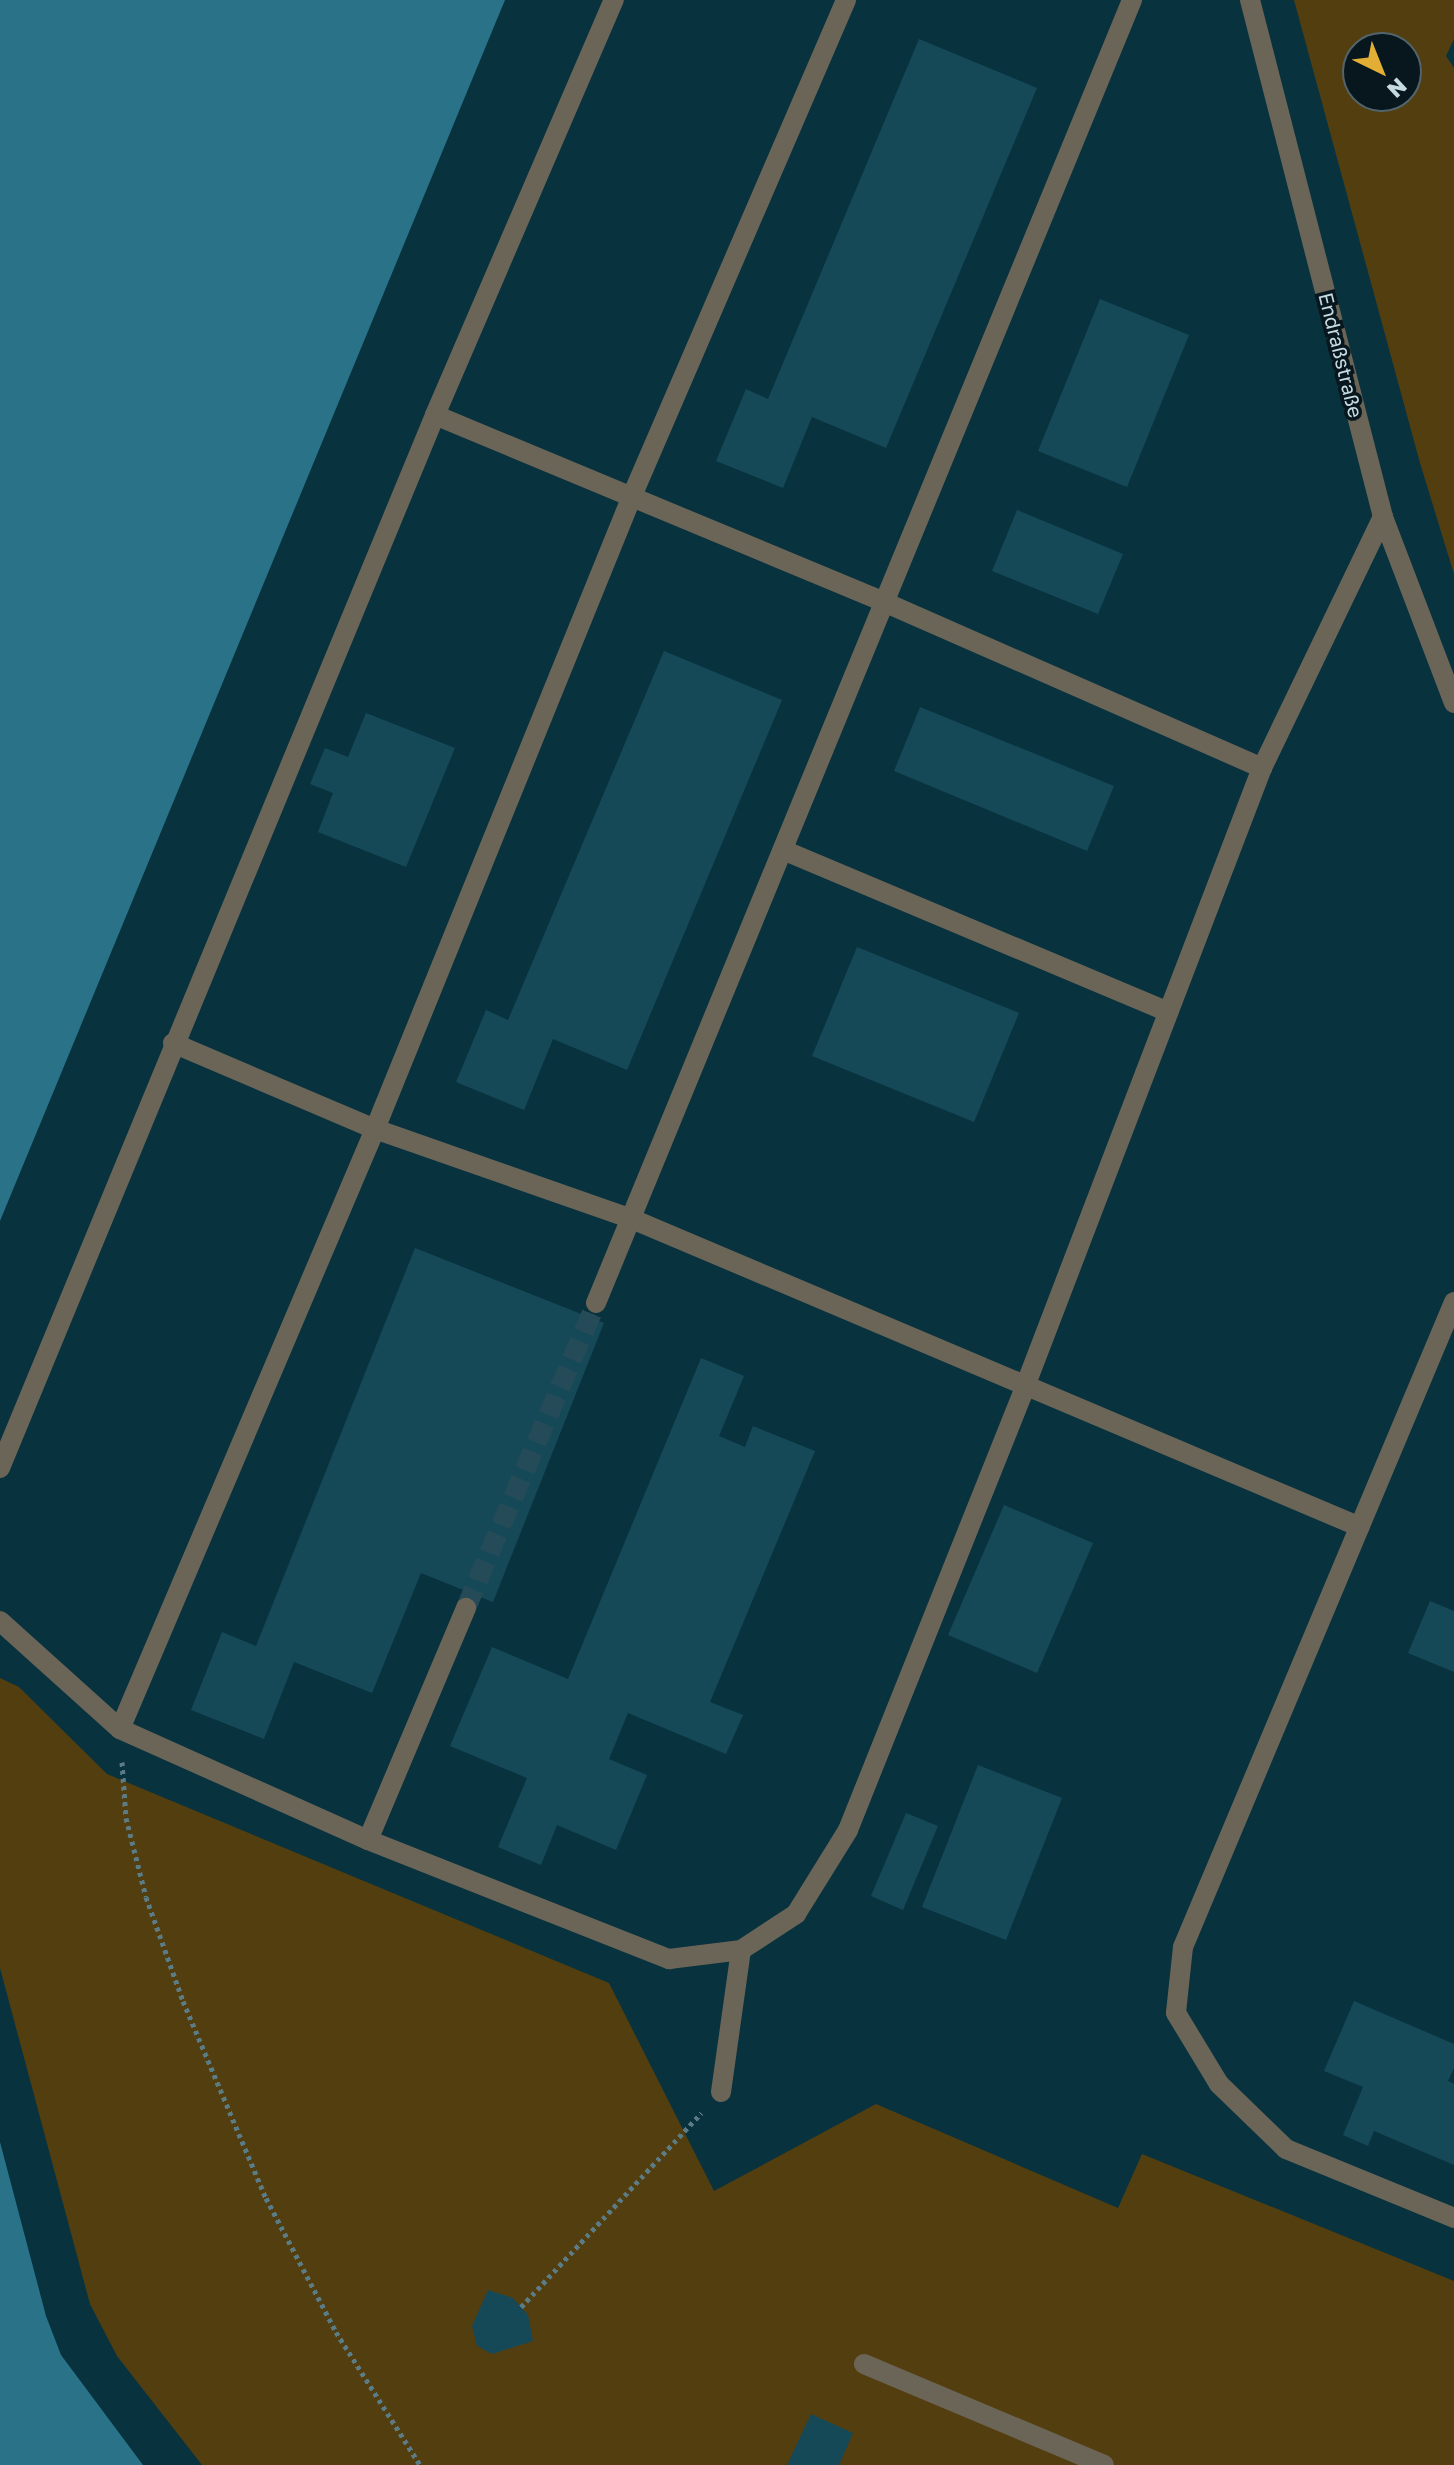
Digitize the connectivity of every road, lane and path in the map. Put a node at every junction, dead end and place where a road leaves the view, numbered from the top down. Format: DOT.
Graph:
graph roads {
  1 [pos="614,0"];
  2 [pos="846,0"];
  3 [pos="1132,0"];
  4 [pos="1250,0"];
  5 [pos="435,415"];
  6 [pos="632,496"];
  7 [pos="1383,517"];
  8 [pos="884,602"];
  9 [pos="1454,703"];
  10 [pos="1262,768"];
  11 [pos="783,850"];
  12 [pos="1168,1012"];
  13 [pos="173,1043"];
  14 [pos="375,1129"];
  15 [pos="632,1219"];
  16 [pos="1454,1302"];
  17 [pos="596,1303"];
  18 [pos="1026,1384"];
  19 [pos="0,1468"];
  20 [pos="1360,1527"];
  21 [pos="466,1608"];
  22 [pos="0,1621"];
  23 [pos="120,1729"];
  24 [pos="368,1840"];
  25 [pos="741,1950"];
  26 [pos="721,2092"];
  27 [pos="1454,2218"];
  28 [pos="521,2307"];
  29 [pos="864,2364"];
  30 [pos="420,2465"];
  31 [pos="1104,2465"];
  1 -- 5 [label="street"];
  2 -- 6 [label="street"];
  3 -- 8 [label="street"];
  4 -- 7 [label="street, Endraßstraße"];
  5 -- 6 [label="street"];
  5 -- 13 [label="street"];
  6 -- 8 [label="street"];
  6 -- 14 [label="street"];
  7 -- 9 [label="street, Endraßstraße"];
  7 -- 10 [label="street"];
  8 -- 10 [label="street"];
  8 -- 11 [label="street"];
  10 -- 12 [label="street"];
  11 -- 12 [label="street"];
  11 -- 15 [label="street"];
  12 -- 18 [label="street"];
  13 -- 14 [label="street"];
  13 -- 19 [label="street"];
  14 -- 15 [label="street"];
  14 -- 23 [label="street"];
  15 -- 17 [label="street"];
  15 -- 18 [label="street"];
  16 -- 20 [label="street"];
  18 -- 20 [label="street"];
  18 -- 25 [label="street"];
  20 -- 27 [label="street"];
  21 -- 24 [label="street"];
  22 -- 23 [label="street"];
  23 -- 24 [label="street"];
  23 -- 30 [label="path"];
  24 -- 25 [label="street"];
  25 -- 26 [label="street"];
  26 -- 28 [label="path"];
  29 -- 31 [label="street"];
}
